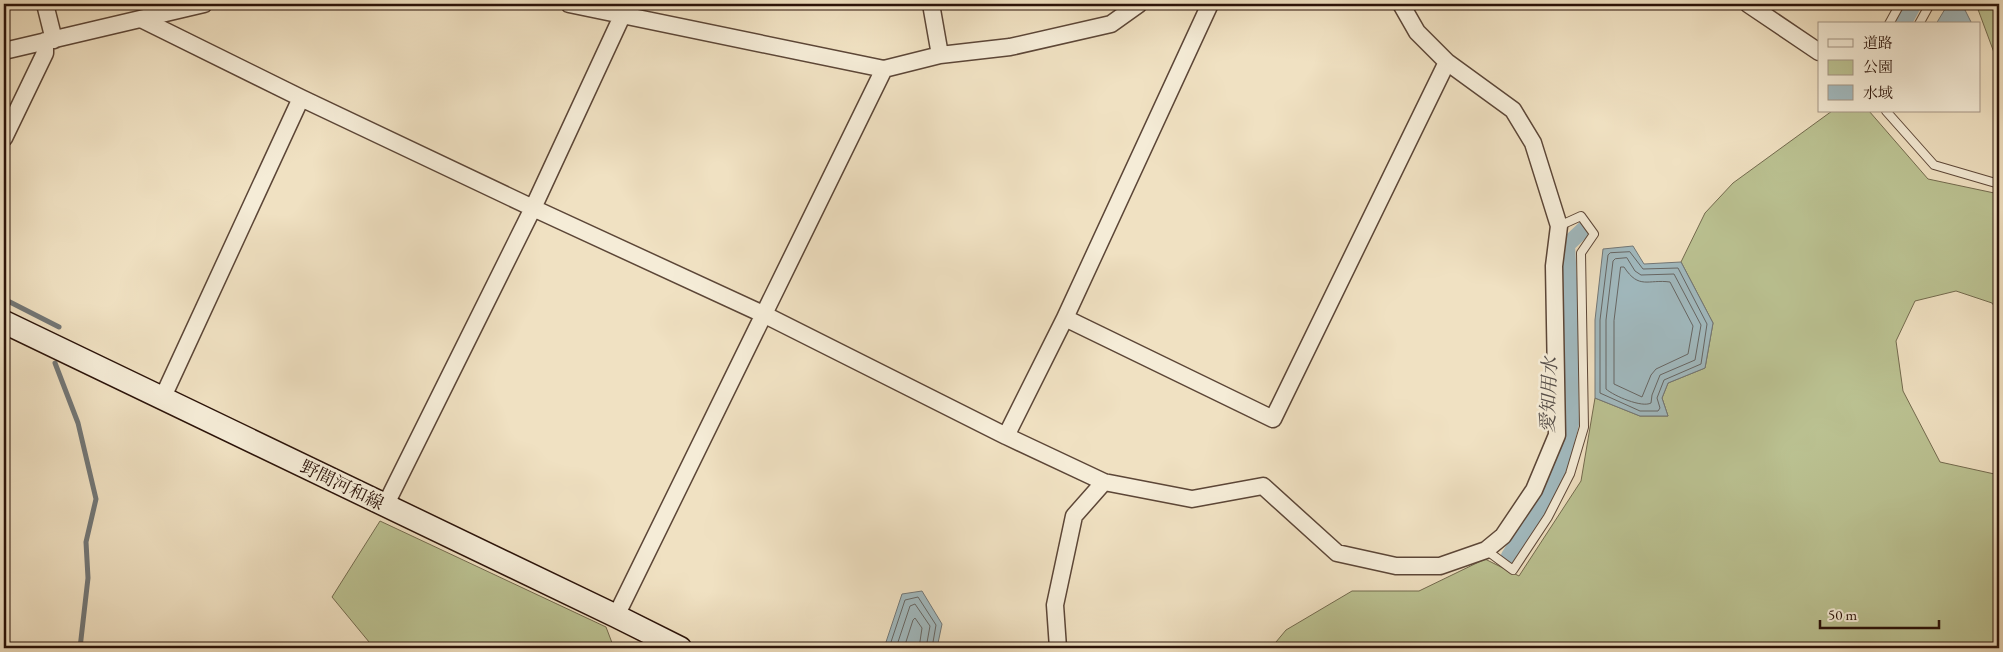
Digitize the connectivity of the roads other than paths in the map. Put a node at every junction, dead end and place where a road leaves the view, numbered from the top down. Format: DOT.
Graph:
graph roads {
  1 [pos="45,4"];
  2 [pos="204,4"];
  3 [pos="569,4"];
  4 [pos="931,4"];
  5 [pos="1139,4"];
  6 [pos="1210,4"];
  7 [pos="1401,4"];
  8 [pos="1748,4"];
  9 [pos="1900,4"];
  10 [pos="1930,4"];
  11 [pos="623,14"];
  12 [pos="141,19"];
  13 [pos="1890,22"];
  14 [pos="1920,22"];
  15 [pos="49,40"];
  16 [pos="4,51"];
  17 [pos="1818,51"];
  18 [pos="940,55"];
  19 [pos="1447,62"];
  20 [pos="884,69"];
  21 [pos="301,98"];
  22 [pos="1887,112"];
  23 [pos="4,138"];
  24 [pos="1999,184"];
  25 [pos="533,208"];
  26 [pos="1559,226"];
  27 [pos="764,315"];
  28 [pos="1065,318"];
  29 [pos="4,322"];
  30 [pos="162,398"];
  31 [pos="1006,436"];
  32 [pos="1104,482"];
  33 [pos="385,506"];
  34 [pos="1486,550"];
  35 [pos="616,616"];
  36 [pos="680,648"];
  37 [pos="1058,648"];
  1 -- 15 [label="street"];
  2 -- 12 [label="street"];
  3 -- 11 [label="street"];
  4 -- 18 [label="street"];
  5 -- 18 [label="street"];
  6 -- 28 [label="street"];
  7 -- 19 [label="street"];
  8 -- 17 [label="street"];
  9 -- 13 [label="lane"];
  10 -- 14 [label="lane"];
  11 -- 20 [label="street"];
  11 -- 25 [label="street"];
  12 -- 15 [label="street"];
  12 -- 21 [label="street"];
  15 -- 16 [label="street"];
  15 -- 23 [label="street"];
  18 -- 20 [label="street"];
  19 -- 26 [label="street"];
  19 -- 28 [label="street"];
  20 -- 27 [label="street"];
  21 -- 25 [label="street"];
  21 -- 30 [label="street"];
  22 -- 24 [label="lane"];
  25 -- 27 [label="street"];
  25 -- 33 [label="street"];
  26 -- 34 [label="street"];
  26 -- 34 [label="lane"];
  27 -- 31 [label="street"];
  27 -- 35 [label="street"];
  28 -- 31 [label="street"];
  29 -- 30 [label="main road, 野間河和線"];
  30 -- 33 [label="main road, 野間河和線"];
  31 -- 32 [label="street"];
  32 -- 34 [label="street"];
  32 -- 37 [label="street"];
  33 -- 35 [label="main road, 野間河和線"];
  35 -- 36 [label="main road, 野間河和線"];
}
